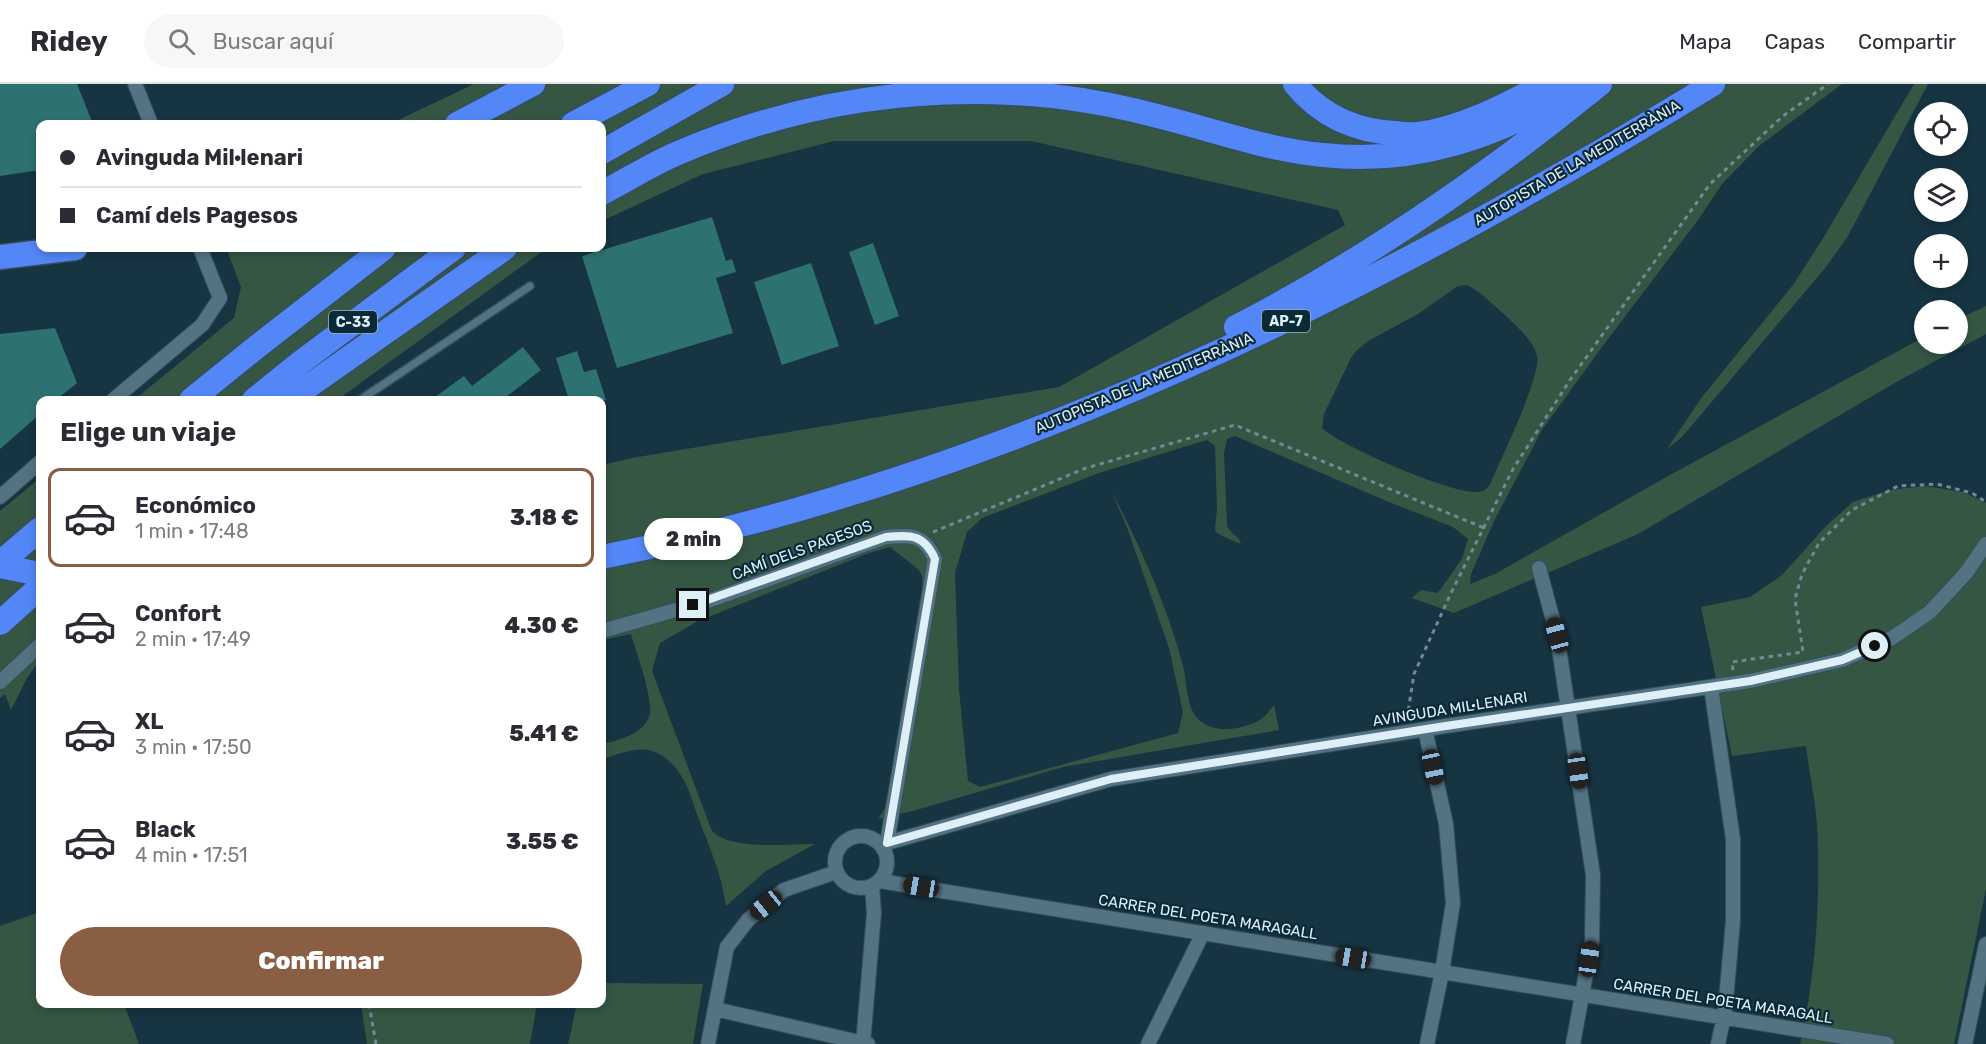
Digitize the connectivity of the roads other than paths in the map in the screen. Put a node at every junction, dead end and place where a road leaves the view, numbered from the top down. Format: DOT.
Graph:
graph roads {
  1 [pos="135,84"];
  2 [pos="533,84"];
  3 [pos="618,84"];
  4 [pos="648,84"];
  5 [pos="723,84"];
  6 [pos="1295,84"];
  7 [pos="1546,84"];
  8 [pos="1578,84"];
  9 [pos="1600,84"];
  10 [pos="1713,84"];
  11 [pos="149,120"];
  12 [pos="465,120"];
  13 [pos="567,120"];
  14 [pos="580,120"];
  15 [pos="606,150"];
  16 [pos="606,192"];
  17 [pos="42,252"];
  18 [pos="202,252"];
  19 [pos="379,252"];
  20 [pos="448,252"];
  21 [pos="499,252"];
  22 [pos="0,257"];
  23 [pos="530,286"];
  24 [pos="118,396"];
  25 [pos="196,396"];
  26 [pos="259,396"];
  27 [pos="295,396"];
  28 [pos="366,396"];
  29 [pos="36,465"];
  30 [pos="0,496"];
  31 [pos="832,501"];
  32 [pos="36,533"];
  33 [pos="1986,544"];
  34 [pos="606,557"];
  35 [pos="0,565"];
  36 [pos="1539,568"];
  37 [pos="36,573"];
  38 [pos="36,594"];
  39 [pos="0,623"];
  40 [pos="606,630"];
  41 [pos="36,649"];
  42 [pos="0,682"];
  43 [pos="1711,687"];
  44 [pos="1569,708"];
  45 [pos="1425,729"];
  46 [pos="885,846"];
  47 [pos="836,872"];
  48 [pos="876,883"];
  49 [pos="1203,933"];
  50 [pos="1986,944"];
  51 [pos="1442,972"];
  52 [pos="1583,995"];
  53 [pos="715,1009"];
  54 [pos="1724,1017"];
  55 [pos="708,1044"];
  56 [pos="864,1044"];
  57 [pos="1148,1044"];
  58 [pos="1427,1044"];
  59 [pos="1573,1044"];
  60 [pos="1718,1044"];
  61 [pos="1887,1044"];
  62 [pos="1965,1044"];
  1 -- 11 [label="street"];
  2 -- 12 [label="highway"];
  3 -- 13 [label="highway"];
  4 -- 14 [label="highway"];
  5 -- 15 [label="highway"];
  6 -- 7 [label="highway"];
  8 -- 16 [label="highway"];
  9 -- 31 [label="highway"];
  10 -- 31 [label="highway, AUTOPISTA DE LA MEDITERRÀNIA / AP-7"];
  17 -- 22 [label="highway"];
  18 -- 24 [label="street"];
  19 -- 25 [label="highway, C-33"];
  20 -- 26 [label="highway, C-33"];
  21 -- 27 [label="highway"];
  23 -- 28 [label="lane"];
  29 -- 30 [label="street"];
  31 -- 34 [label="highway, AUTOPISTA DE LA MEDITERRÀNIA / AP-7"];
  32 -- 35 [label="highway"];
  33 -- 43 [label="street, AVINGUDA MIL·LENARI"];
  35 -- 37 [label="highway"];
  36 -- 44 [label="street"];
  38 -- 39 [label="highway"];
  40 -- 46 [label="street, CAMÍ DELS PAGESOS"];
  41 -- 42 [label="street"];
  43 -- 44 [label="street, AVINGUDA MIL·LENARI"];
  43 -- 54 [label="street"];
  44 -- 45 [label="street, AVINGUDA MIL·LENARI"];
  44 -- 52 [label="street"];
  45 -- 46 [label="street, AVINGUDA MIL·LENARI"];
  45 -- 51 [label="street"];
  46 -- 47 [label="street"];
  46 -- 48 [label="street"];
  47 -- 48 [label="street"];
  47 -- 53 [label="street"];
  48 -- 49 [label="street, CARRER DEL POETA MARAGALL"];
  48 -- 56 [label="street"];
  49 -- 51 [label="street, CARRER DEL POETA MARAGALL"];
  49 -- 57 [label="street"];
  50 -- 62 [label="street"];
  51 -- 52 [label="street, CARRER DEL POETA MARAGALL"];
  51 -- 58 [label="street"];
  52 -- 54 [label="street, CARRER DEL POETA MARAGALL"];
  52 -- 59 [label="street"];
  53 -- 55 [label="street"];
  53 -- 56 [label="street"];
  54 -- 60 [label="street"];
  54 -- 61 [label="street, CARRER DEL POETA MARAGALL"];
}
